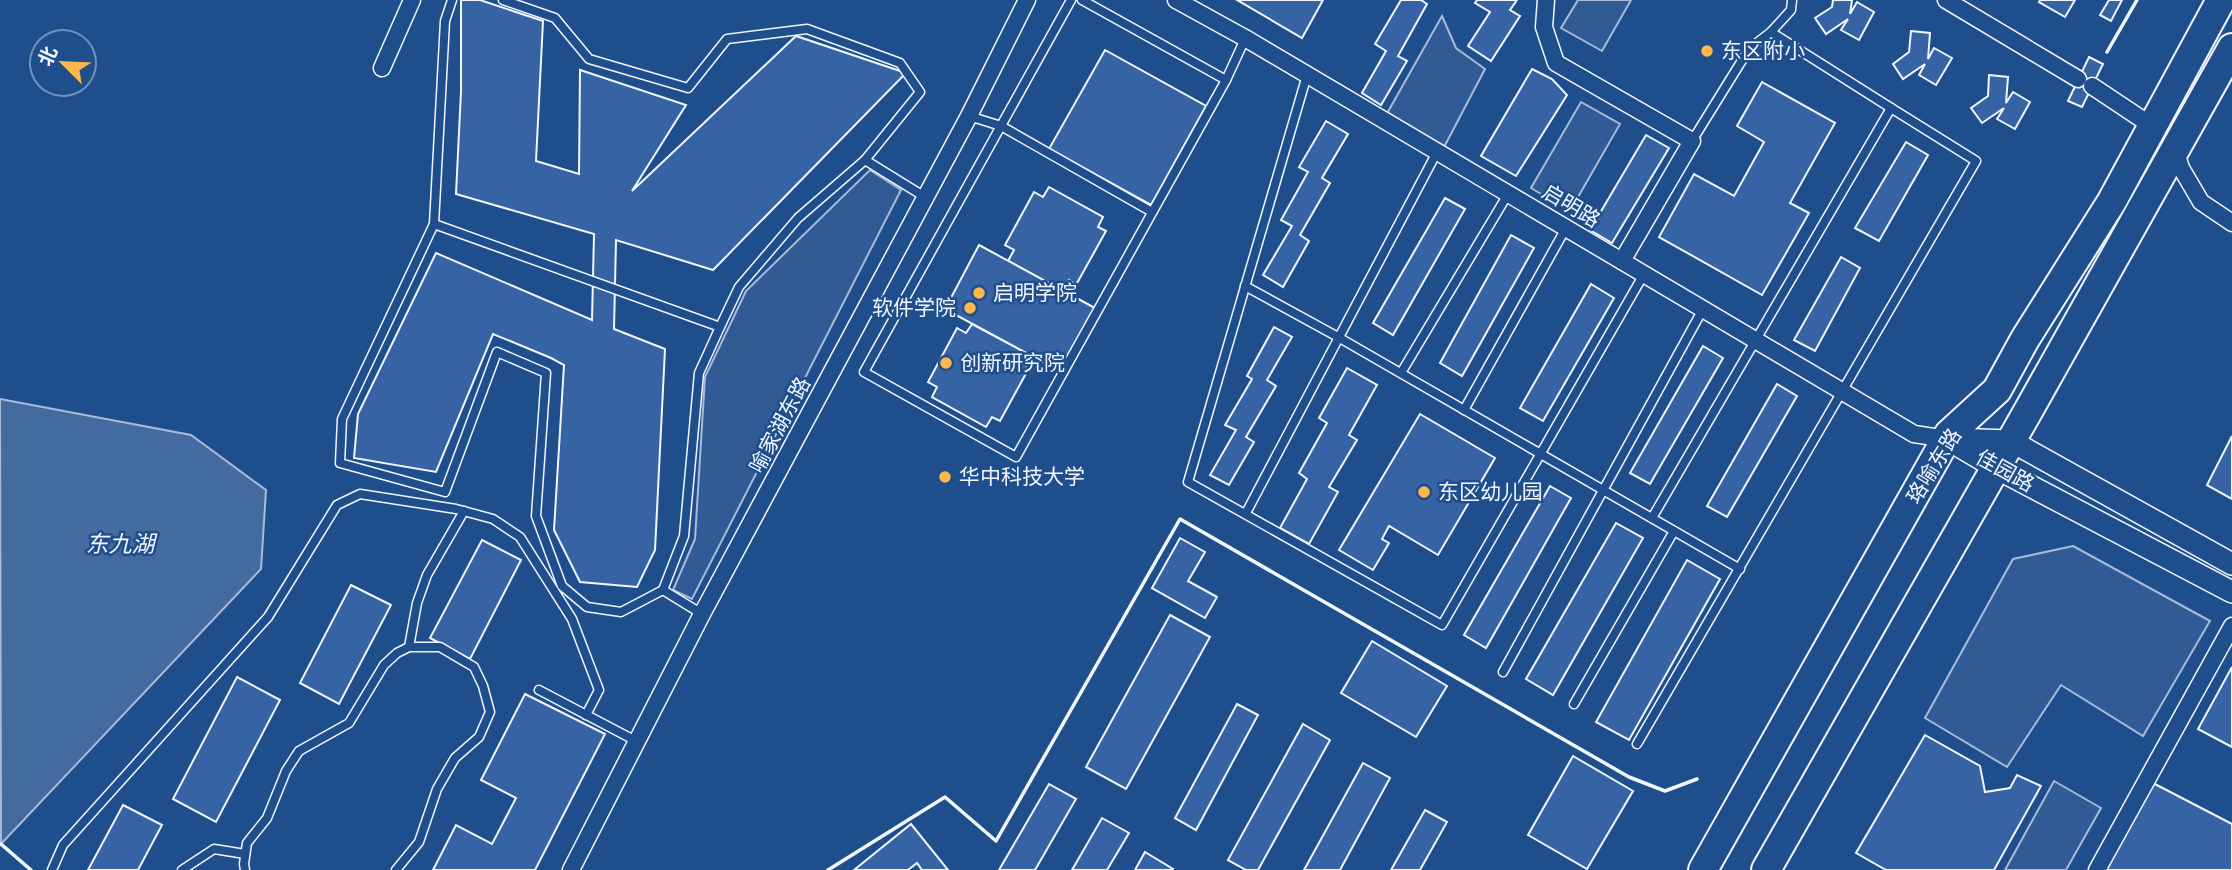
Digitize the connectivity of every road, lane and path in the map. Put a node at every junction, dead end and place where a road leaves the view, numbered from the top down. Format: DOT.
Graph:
graph roads {
  1 [pos="412,0"];
  2 [pos="452,0"];
  3 [pos="503,0"];
  4 [pos="1027,0"];
  5 [pos="1071,0"];
  6 [pos="1082,0"];
  7 [pos="1176,0"];
  8 [pos="1546,0"];
  9 [pos="1792,0"];
  10 [pos="1946,0"];
  11 [pos="2221,0"];
  12 [pos="1771,32"];
  13 [pos="1245,38"];
  14 [pos="2232,48"];
  15 [pos="382,68"];
  16 [pos="1307,75"];
  17 [pos="1226,80"];
  18 [pos="1891,108"];
  19 [pos="969,116"];
  20 [pos="1001,126"];
  21 [pos="2152,126"];
  22 [pos="1692,141"];
  23 [pos="2175,149"];
  24 [pos="1437,152"];
  25 [pos="865,160"];
  26 [pos="1508,194"];
  27 [pos="925,197"];
  28 [pos="1152,212"];
  29 [pos="2232,223"];
  30 [pos="434,224"];
  31 [pos="1566,228"];
  32 [pos="1622,261"];
  33 [pos="1644,274"];
  34 [pos="1245,286"];
  35 [pos="1703,309"];
  36 [pos="720,327"];
  37 [pos="1338,337"];
  38 [pos="1755,340"];
  39 [pos="1401,373"];
  40 [pos="1843,392"];
  41 [pos="1464,410"];
  42 [pos="1947,439"];
  43 [pos="2011,441"];
  44 [pos="1540,454"];
  45 [pos="1996,468"];
  46 [pos="1603,490"];
  47 [pos="464,511"];
  48 [pos="1246,513"];
  49 [pos="1652,518"];
  50 [pos="1674,531"];
  51 [pos="2232,564"];
  52 [pos="1740,569"];
  53 [pos="663,590"];
  54 [pos="2232,592"];
  55 [pos="702,614"];
  56 [pos="2232,626"];
  57 [pos="409,648"];
  58 [pos="1503,672"];
  59 [pos="539,690"];
  60 [pos="1574,704"];
  61 [pos="586,715"];
  62 [pos="636,741"];
  63 [pos="1637,744"];
  64 [pos="245,853"];
  65 [pos="52,870"];
  66 [pos="182,870"];
  67 [pos="245,870"];
  68 [pos="396,870"];
  69 [pos="571,870"];
  70 [pos="1703,870"];
  71 [pos="1766,870"];
  72 [pos="2097,870"];
  1 -- 15 [label="street"];
  2 -- 30 [label="lane"];
  3 -- 25 [label="lane"];
  4 -- 19 [label="street, 喻家湖东路"];
  5 -- 20 [label="lane"];
  6 -- 17 [label="lane"];
  7 -- 13 [label="street, 启明路"];
  8 -- 22 [label="street"];
  9 -- 12 [label="lane"];
  10 -- 21 [label="street"];
  11 -- 21 [label="highway, 珞喻东路"];
  12 -- 18 [label="lane"];
  12 -- 22 [label="lane"];
  13 -- 16 [label="street, 启明路"];
  13 -- 17 [label="lane"];
  14 -- 23 [label="highway"];
  16 -- 24 [label="street, 启明路"];
  16 -- 34 [label="lane"];
  17 -- 28 [label="lane"];
  18 -- 38 [label="lane"];
  18 -- 40 [label="lane"];
  19 -- 20 [label="lane"];
  19 -- 27 [label="street, 喻家湖东路"];
  20 -- 28 [label="lane"];
  20 -- 28 [label="lane"];
  21 -- 42 [label="highway, 珞喻东路"];
  22 -- 32 [label="street"];
  23 -- 29 [label="street"];
  23 -- 43 [label="highway"];
  24 -- 26 [label="street, 启明路"];
  24 -- 37 [label="lane"];
  25 -- 27 [label="lane"];
  25 -- 36 [label="lane"];
  26 -- 31 [label="street, 启明路"];
  26 -- 39 [label="lane"];
  27 -- 55 [label="street, 喻家湖东路"];
  30 -- 36 [label="lane"];
  30 -- 53 [label="lane"];
  31 -- 32 [label="street, 启明路"];
  31 -- 41 [label="lane"];
  32 -- 33 [label="street, 启明路"];
  33 -- 35 [label="street, 启明路"];
  33 -- 44 [label="lane"];
  34 -- 37 [label="lane"];
  34 -- 48 [label="lane"];
  35 -- 38 [label="street, 启明路"];
  35 -- 46 [label="lane"];
  36 -- 53 [label="lane"];
  37 -- 39 [label="lane"];
  37 -- 48 [label="lane"];
  38 -- 40 [label="street, 启明路"];
  38 -- 49 [label="lane"];
  39 -- 41 [label="lane"];
  40 -- 42 [label="street, 启明路"];
  40 -- 52 [label="lane"];
  41 -- 44 [label="lane"];
  42 -- 43 [label="street, 佳园路"];
  42 -- 45 [label="street, 佳园路"];
  42 -- 70 [label="highway, 珞喻东路"];
  43 -- 45 [label="highway"];
  43 -- 51 [label="street, 佳园路"];
  44 -- 46 [label="lane"];
  44 -- 48 [label="lane"];
  45 -- 54 [label="street, 佳园路"];
  45 -- 71 [label="highway"];
  46 -- 49 [label="lane"];
  46 -- 58 [label="lane"];
  47 -- 57 [label="lane"];
  47 -- 61 [label="lane"];
  47 -- 65 [label="lane"];
  49 -- 50 [label="lane"];
  50 -- 52 [label="lane"];
  50 -- 60 [label="lane"];
  52 -- 63 [label="lane"];
  53 -- 55 [label="lane"];
  55 -- 62 [label="street, 喻家湖东路"];
  56 -- 72 [label="street"];
  57 -- 64 [label="lane"];
  57 -- 68 [label="lane"];
  59 -- 61 [label="lane"];
  61 -- 62 [label="lane"];
  62 -- 69 [label="street, 喻家湖东路"];
  64 -- 66 [label="lane"];
  64 -- 67 [label="lane"];
}
